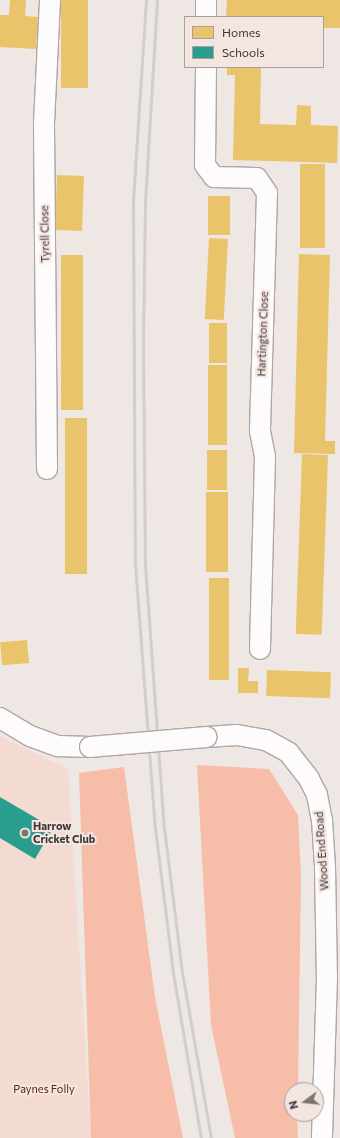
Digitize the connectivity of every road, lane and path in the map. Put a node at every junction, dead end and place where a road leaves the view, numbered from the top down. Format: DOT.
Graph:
graph roads {
  1 [pos="50,0"];
  2 [pos="206,0"];
  3 [pos="206,16"];
  4 [pos="206,68"];
  5 [pos="47,468"];
  6 [pos="260,649"];
  7 [pos="0,718"];
  8 [pos="322,1138"];
  1 -- 5 [label="street, Tyrell Close"];
  2 -- 3 [label="street"];
  4 -- 6 [label="street, Hartington Close"];
  7 -- 8 [label="street, Wood End Road, bridge"];
}
